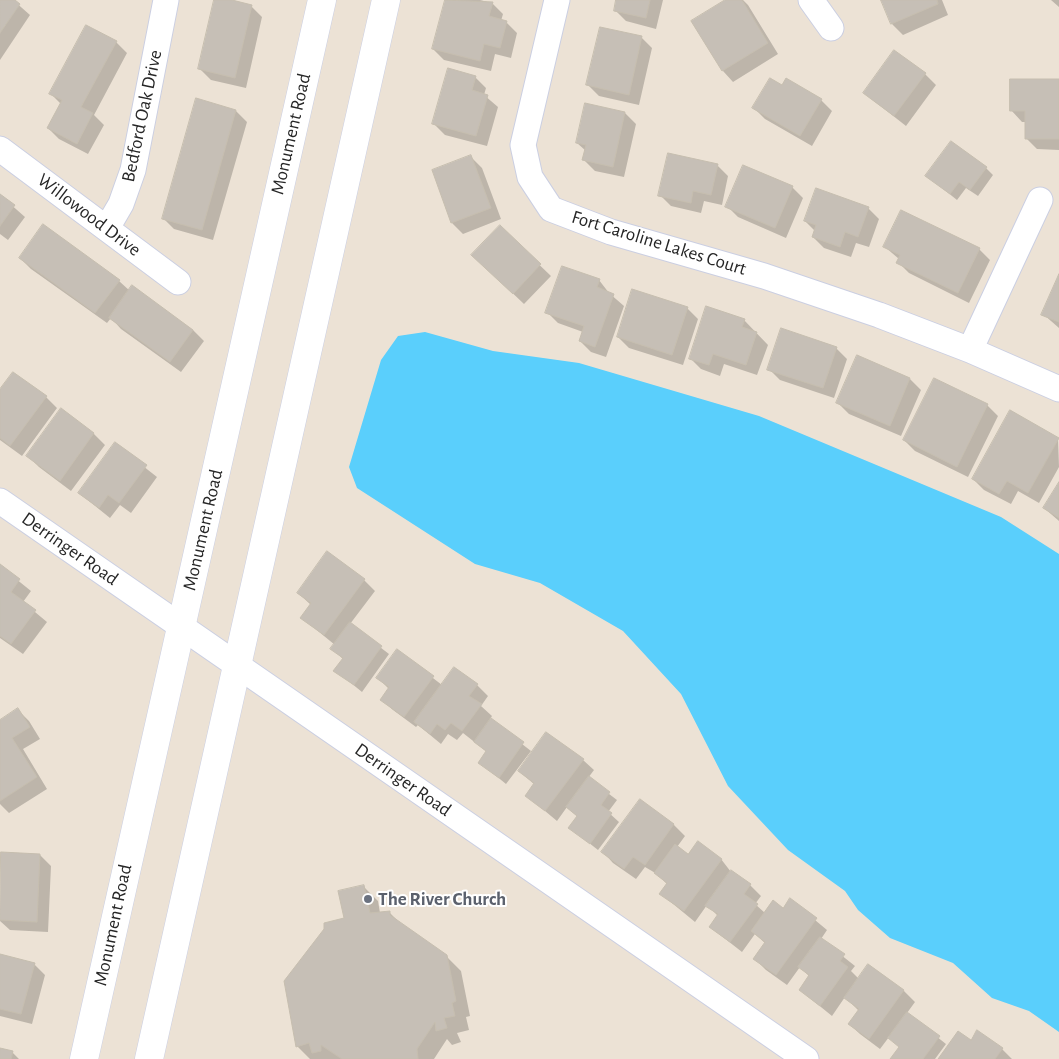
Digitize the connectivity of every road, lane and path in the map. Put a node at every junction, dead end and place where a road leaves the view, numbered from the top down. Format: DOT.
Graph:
graph roads {
  1 [pos="166,0"];
  2 [pos="322,0"];
  3 [pos="386,0"];
  4 [pos="557,0"];
  5 [pos="811,0"];
  6 [pos="831,28"];
  7 [pos="0,149"];
  8 [pos="1040,200"];
  9 [pos="107,228"];
  10 [pos="178,282"];
  11 [pos="970,350"];
  12 [pos="1059,389"];
  13 [pos="0,501"];
  14 [pos="181,627"];
  15 [pos="239,666"];
  16 [pos="84,1059"];
  17 [pos="149,1059"];
  18 [pos="806,1059"];
  1 -- 9 [label="street, Bedford Oak Drive"];
  2 -- 14 [label="main road, Monument Road"];
  3 -- 15 [label="main road"];
  4 -- 11 [label="street, Fort Caroline Lakes Court"];
  5 -- 6 [label="street"];
  7 -- 9 [label="street, Willowood Drive"];
  8 -- 11 [label="street"];
  9 -- 10 [label="street, Willowood Drive"];
  11 -- 12 [label="street"];
  13 -- 14 [label="street, Derringer Road"];
  14 -- 15 [label="street, Derringer Road"];
  14 -- 16 [label="main road, Monument Road"];
  15 -- 17 [label="main road"];
  15 -- 18 [label="street, Derringer Road"];
}
